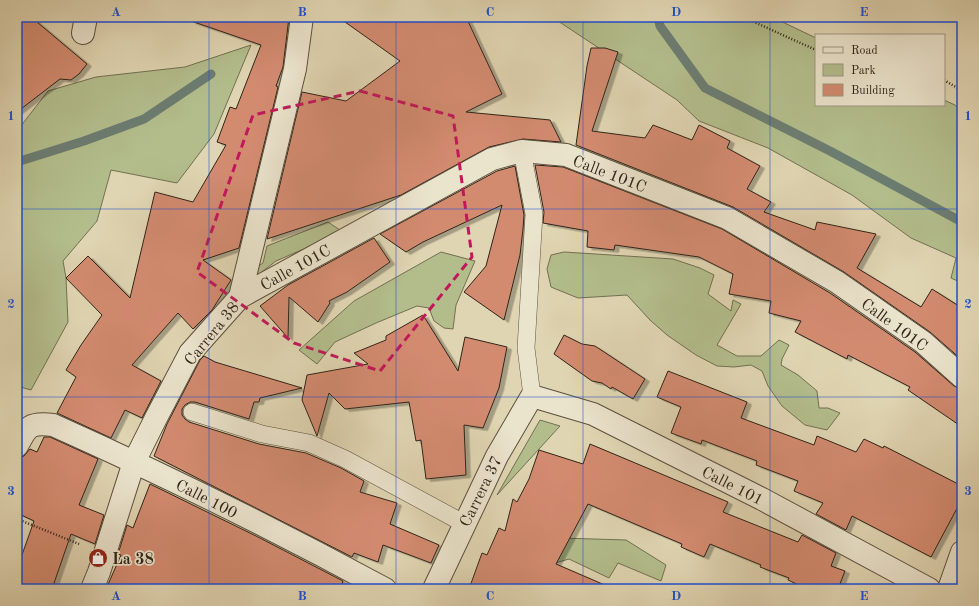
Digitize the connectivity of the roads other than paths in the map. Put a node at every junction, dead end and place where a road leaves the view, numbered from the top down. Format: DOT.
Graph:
graph roads {
  1 [pos="302,17"];
  2 [pos="522,151"];
  3 [pos="240,297"];
  4 [pos="962,377"];
  5 [pos="532,396"];
  6 [pos="192,412"];
  7 [pos="21,438"];
  8 [pos="134,462"];
  9 [pos="465,524"];
  10 [pos="962,552"];
  11 [pos="92,589"];
  12 [pos="385,589"];
  13 [pos="434,589"];
  14 [pos="929,589"];
  15 [pos="949,589"];
  1 -- 3 [label="street, Carrera 38"];
  2 -- 3 [label="street, Calle 101C"];
  2 -- 4 [label="street, Calle 101C"];
  2 -- 5 [label="lane"];
  3 -- 8 [label="street, Carrera 38"];
  5 -- 9 [label="street, Carrera 37"];
  5 -- 14 [label="street, Calle 101"];
  6 -- 9 [label="lane"];
  7 -- 8 [label="street, Calle 100"];
  8 -- 11 [label="street, Carrera 38"];
  8 -- 12 [label="street, Calle 100"];
  9 -- 13 [label="street, Carrera 37"];
  10 -- 15 [label="street"];
}
